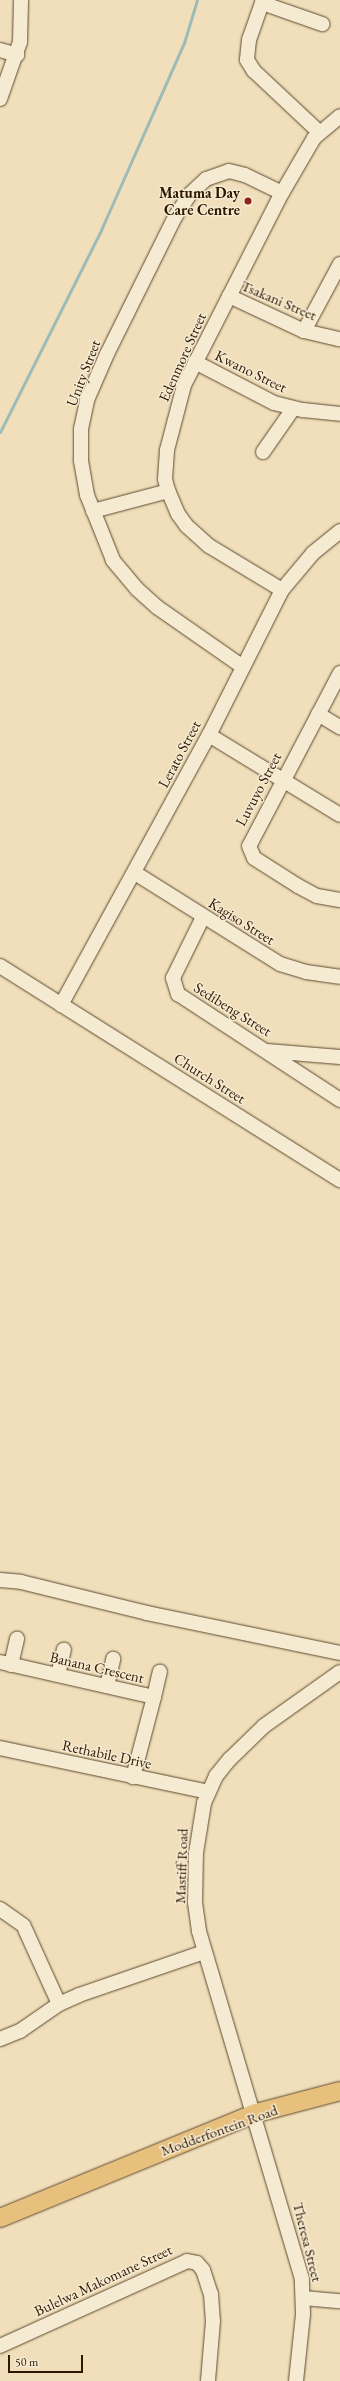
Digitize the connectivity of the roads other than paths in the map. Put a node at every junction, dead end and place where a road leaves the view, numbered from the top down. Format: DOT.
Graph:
graph roads {
  1 [pos="21,0"];
  2 [pos="262,2"];
  3 [pos="322,24"];
  4 [pos="0,50"];
  5 [pos="17,55"];
  6 [pos="0,99"];
  7 [pos="340,116"];
  8 [pos="319,132"];
  9 [pos="282,193"];
  10 [pos="340,264"];
  11 [pos="229,296"];
  12 [pos="304,331"];
  13 [pos="340,339"];
  14 [pos="195,362"];
  15 [pos="293,409"];
  16 [pos="340,414"];
  17 [pos="263,452"];
  18 [pos="168,491"];
  19 [pos="93,512"];
  20 [pos="340,531"];
  21 [pos="282,590"];
  22 [pos="243,668"];
  23 [pos="340,673"];
  24 [pos="318,714"];
  25 [pos="340,727"];
  26 [pos="209,735"];
  27 [pos="283,780"];
  28 [pos="340,815"];
  29 [pos="135,873"];
  30 [pos="340,900"];
  31 [pos="203,917"];
  32 [pos="0,966"];
  33 [pos="340,977"];
  34 [pos="61,1005"];
  35 [pos="267,1051"];
  36 [pos="340,1057"];
  37 [pos="340,1100"];
  38 [pos="340,1180"];
  39 [pos="0,1580"];
  40 [pos="17,1639"];
  41 [pos="64,1650"];
  42 [pos="340,1654"];
  43 [pos="113,1659"];
  44 [pos="6,1663"];
  45 [pos="160,1672"];
  46 [pos="340,1672"];
  47 [pos="58,1675"];
  48 [pos="107,1686"];
  49 [pos="154,1697"];
  50 [pos="0,1748"];
  51 [pos="133,1777"];
  52 [pos="208,1792"];
  53 [pos="0,1909"];
  54 [pos="204,1952"];
  55 [pos="59,2004"];
  56 [pos="0,2039"];
  57 [pos="340,2091"];
  58 [pos="253,2114"];
  59 [pos="100,2177"];
  60 [pos="0,2218"];
  61 [pos="0,2227"];
  62 [pos="303,2298"];
  63 [pos="340,2301"];
  64 [pos="0,2346"];
  65 [pos="208,2381"];
  66 [pos="296,2381"];
  1 -- 5 [label="street"];
  2 -- 3 [label="street"];
  2 -- 8 [label="street"];
  4 -- 5 [label="street"];
  5 -- 6 [label="street"];
  7 -- 8 [label="street, Edenmore Street"];
  8 -- 9 [label="street, Edenmore Street"];
  9 -- 11 [label="street, Edenmore Street"];
  9 -- 19 [label="street, Unity Street"];
  10 -- 12 [label="street"];
  11 -- 12 [label="street, Tsakani Street"];
  11 -- 14 [label="street, Edenmore Street"];
  12 -- 13 [label="street, Tsakani Street"];
  14 -- 15 [label="street, Kwano Street"];
  14 -- 18 [label="street, Edenmore Street"];
  15 -- 16 [label="street, Kwano Street"];
  15 -- 17 [label="street"];
  18 -- 19 [label="street"];
  18 -- 21 [label="street, Edenmore Street"];
  19 -- 22 [label="street, Unity Street"];
  20 -- 21 [label="street, Lerato Street"];
  21 -- 22 [label="street, Lerato Street"];
  22 -- 26 [label="street, Lerato Street"];
  23 -- 24 [label="street, Luvuyo Street"];
  24 -- 25 [label="street"];
  24 -- 27 [label="street, Luvuyo Street"];
  26 -- 27 [label="street"];
  26 -- 29 [label="street, Lerato Street"];
  27 -- 28 [label="street"];
  27 -- 30 [label="street, Luvuyo Street"];
  29 -- 31 [label="street, Kagiso Street"];
  29 -- 34 [label="street, Lerato Street"];
  31 -- 33 [label="street, Kagiso Street"];
  31 -- 35 [label="street, Sedibeng Street"];
  32 -- 34 [label="street, Church Street"];
  34 -- 38 [label="street, Church Street"];
  35 -- 36 [label="street"];
  35 -- 37 [label="street, Sedibeng Street"];
  39 -- 42 [label="street"];
  40 -- 44 [label="street"];
  41 -- 47 [label="street"];
  43 -- 48 [label="street"];
  44 -- 47 [label="street, Banana Crescent"];
  45 -- 49 [label="street"];
  46 -- 52 [label="street, Mastiff Road"];
  47 -- 48 [label="street, Banana Crescent"];
  48 -- 49 [label="street, Banana Crescent"];
  49 -- 51 [label="street, Banana Crescent"];
  50 -- 51 [label="street, Rethabile Drive"];
  51 -- 52 [label="street, Rethabile Drive"];
  52 -- 54 [label="street, Mastiff Road"];
  53 -- 55 [label="street"];
  54 -- 55 [label="street"];
  54 -- 58 [label="street, Mastiff Road"];
  55 -- 56 [label="street"];
  57 -- 58 [label="main road, Modderfontein Road"];
  58 -- 59 [label="main road, Modderfontein Road"];
  58 -- 62 [label="street, Theresa Street"];
  59 -- 60 [label="main road, Modderfontein Road"];
  59 -- 61 [label="main road, Modderfontein Road"];
  62 -- 63 [label="street"];
  62 -- 66 [label="street, Theresa Street"];
  64 -- 65 [label="street, Bulelwa Makomane Street"];
}
